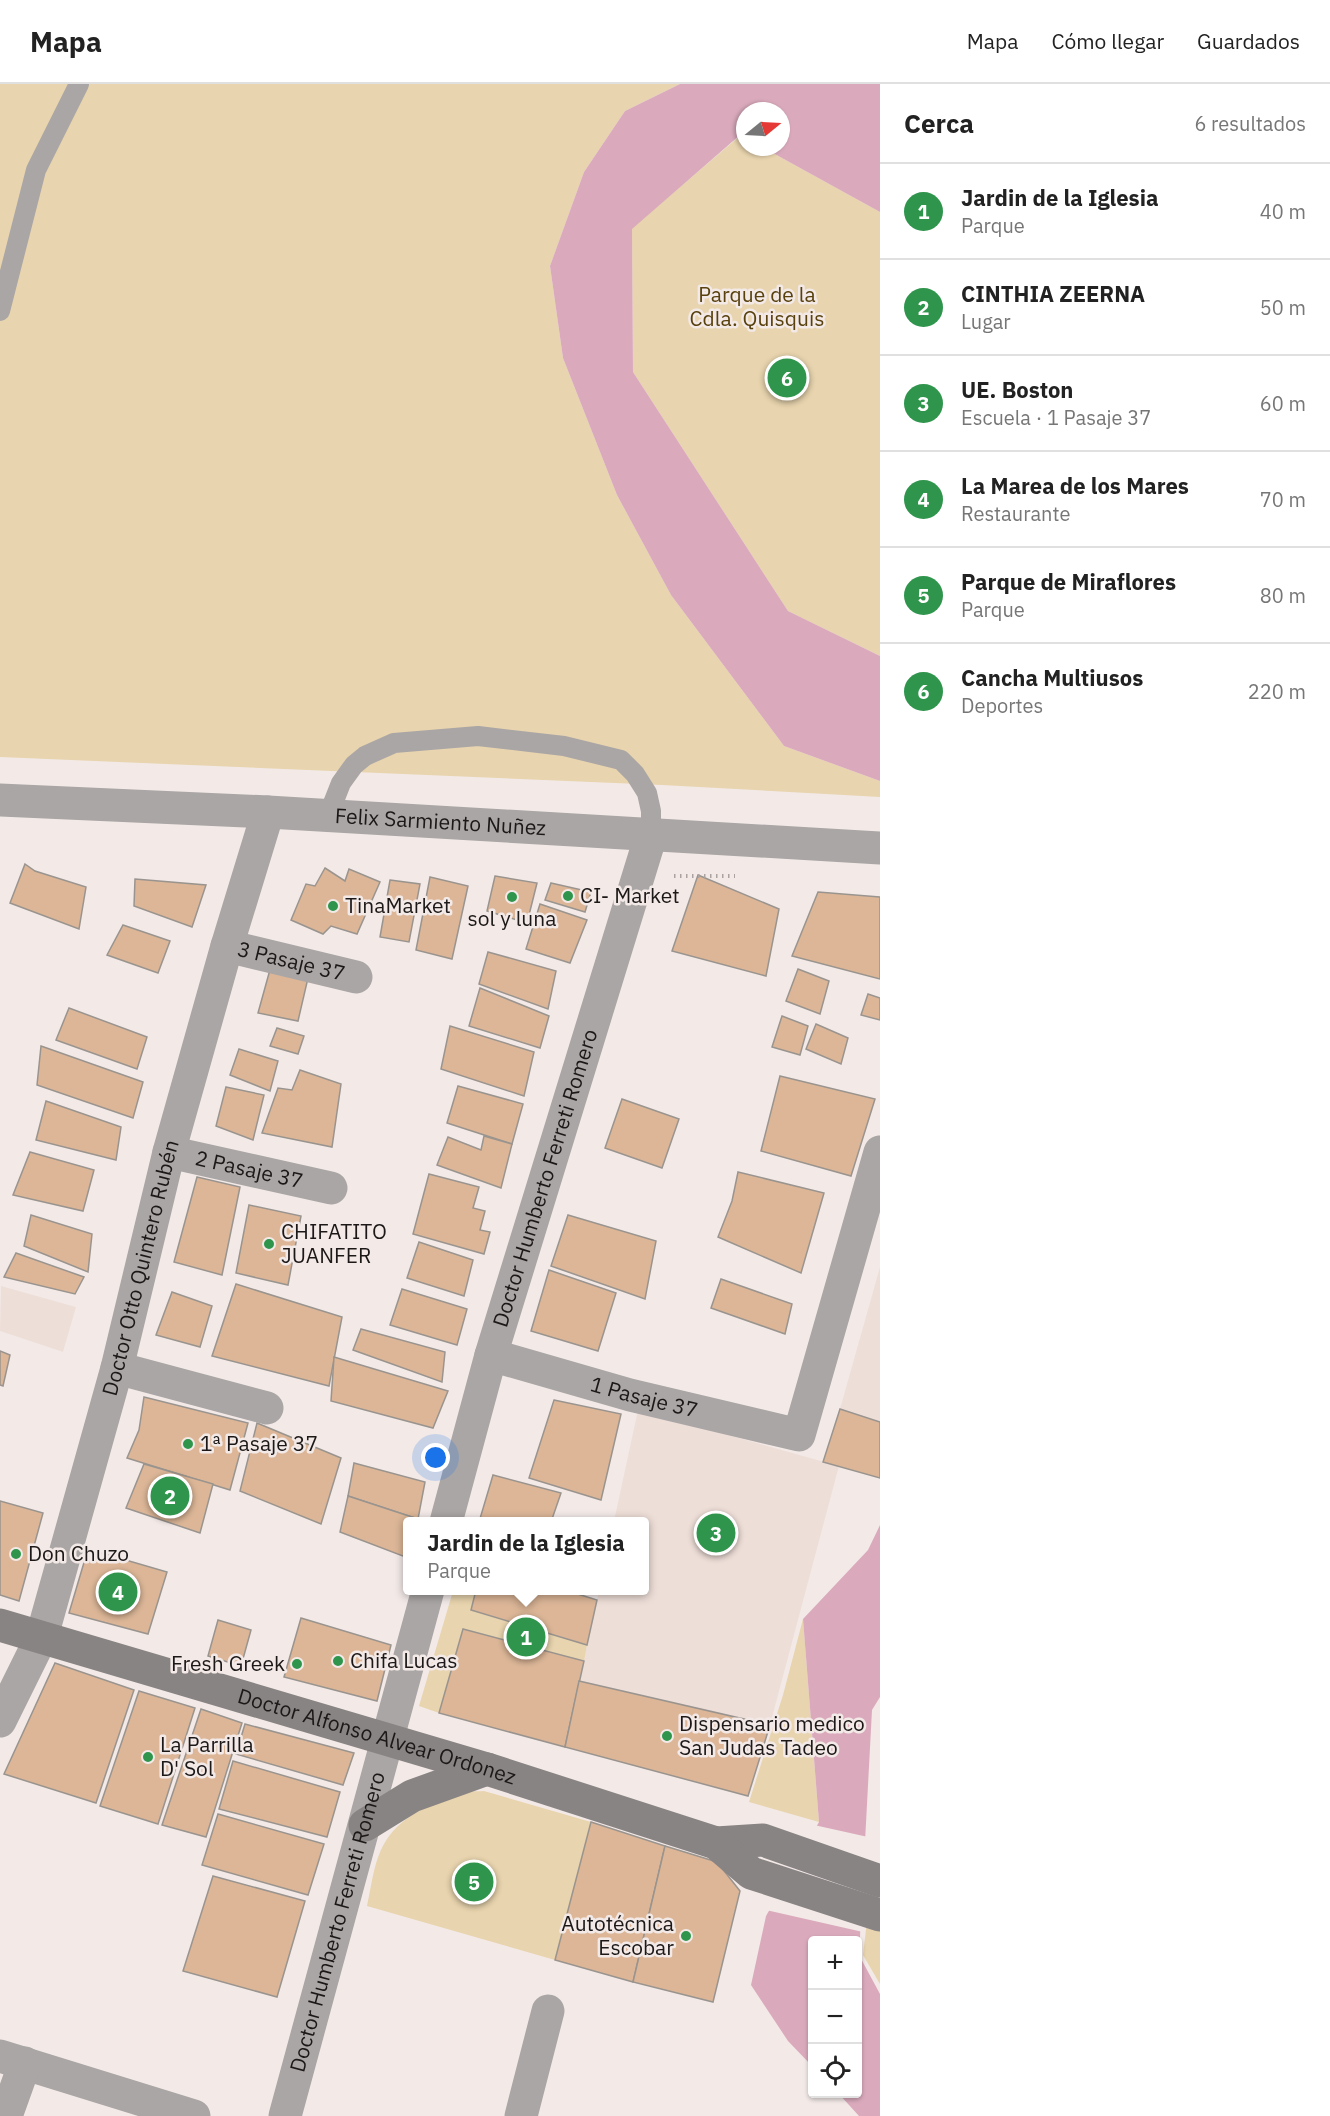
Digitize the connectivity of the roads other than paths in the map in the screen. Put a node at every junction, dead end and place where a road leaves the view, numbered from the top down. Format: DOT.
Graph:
graph roads {
  1 [pos="79,84"];
  2 [pos="0,311"];
  3 [pos="0,800"];
  4 [pos="268,812"];
  5 [pos="328,816"];
  6 [pos="651,835"];
  7 [pos="880,848"];
  8 [pos="227,946"];
  9 [pos="356,977"];
  10 [pos="169,1152"];
  11 [pos="880,1152"];
  12 [pos="331,1188"];
  13 [pos="490,1355"];
  14 [pos="117,1368"];
  15 [pos="267,1408"];
  16 [pos="447,1517"];
  17 [pos="427,1595"];
  18 [pos="0,1625"];
  19 [pos="42,1636"];
  20 [pos="0,1721"];
  21 [pos="389,1740"];
  22 [pos="486,1769"];
  23 [pos="365,1825"];
  24 [pos="716,1843"];
  25 [pos="880,1881"];
  26 [pos="880,1915"];
  27 [pos="548,2012"];
  28 [pos="12,2059"];
  29 [pos="6,2116"];
  30 [pos="194,2116"];
  31 [pos="285,2116"];
  32 [pos="521,2116"];
  1 -- 2 [label="lane"];
  3 -- 4 [label="street, Felix Sarmiento Nuñez"];
  4 -- 5 [label="street, Felix Sarmiento Nuñez"];
  4 -- 8 [label="street, Doctor Otto Quintero Rubén"];
  5 -- 6 [label="street, Felix Sarmiento Nuñez"];
  5 -- 6 [label="lane"];
  6 -- 7 [label="street, Felix Sarmiento Nuñez"];
  6 -- 13 [label="street, Doctor Humberto Ferreti Romero"];
  8 -- 9 [label="street, 3 Pasaje 37"];
  8 -- 10 [label="street, Doctor Otto Quintero Rubén"];
  10 -- 12 [label="street, 2 Pasaje 37"];
  10 -- 14 [label="street, Doctor Otto Quintero Rubén"];
  11 -- 13 [label="street, 1 Pasaje 37"];
  13 -- 16 [label="street, Doctor Humberto Ferreti Romero"];
  14 -- 15 [label="street"];
  14 -- 19 [label="street, Doctor Otto Quintero Rubén"];
  17 -- 21 [label="street, Doctor Humberto Ferreti Romero"];
  18 -- 19 [label="main road, Doctor Alfonso Alvear Ordonez"];
  19 -- 20 [label="street, Doctor Otto Quintero Rubén"];
  19 -- 21 [label="main road, Doctor Alfonso Alvear Ordonez"];
  21 -- 22 [label="main road, Doctor Alfonso Alvear Ordonez"];
  21 -- 23 [label="street, Doctor Humberto Ferreti Romero"];
  22 -- 23 [label="main road"];
  22 -- 24 [label="main road, Doctor Alfonso Alvear Ordonez"];
  23 -- 31 [label="street, Doctor Humberto Ferreti Romero"];
  24 -- 25 [label="main road, Doctor Alfonso Alvear Ordonez"];
  24 -- 26 [label="main road, Doctor Alfonso Alvear Ordonez"];
  27 -- 32 [label="street"];
  28 -- 29 [label="street"];
  28 -- 30 [label="street"];
}
